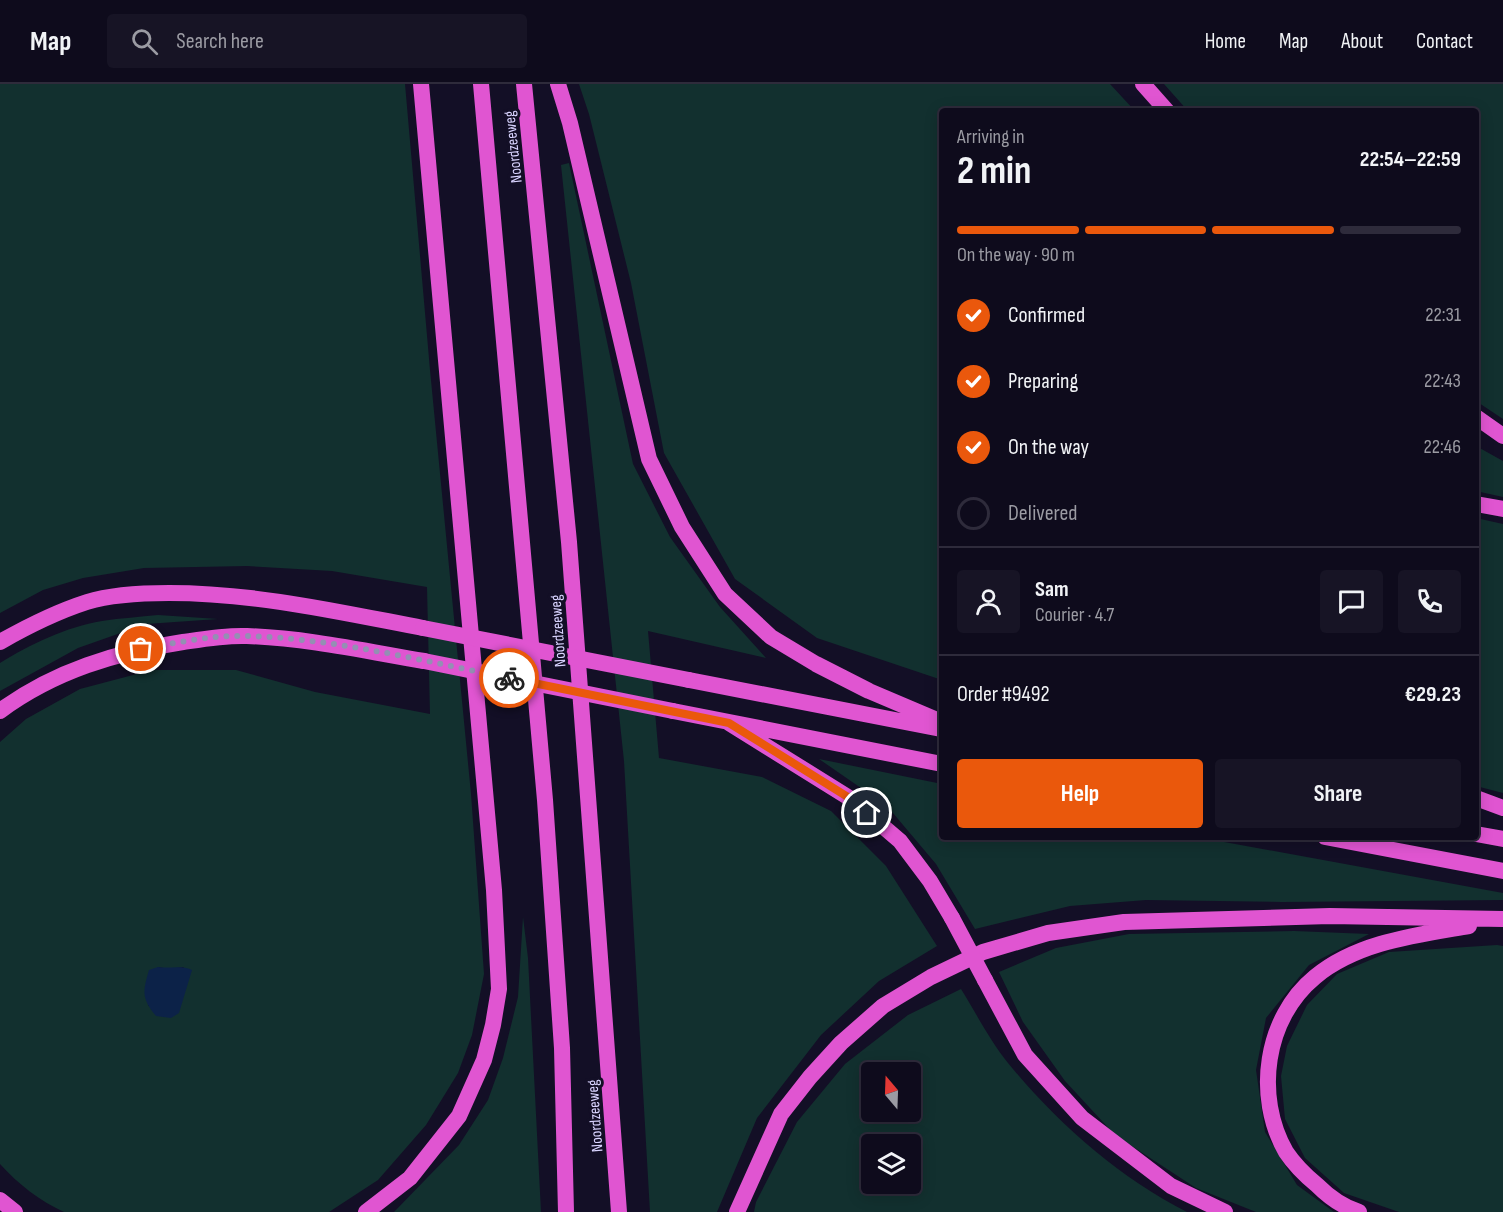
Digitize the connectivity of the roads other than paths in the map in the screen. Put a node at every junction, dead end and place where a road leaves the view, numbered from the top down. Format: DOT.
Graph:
graph roads {
  1 [pos="421,84"];
  2 [pos="481,84"];
  3 [pos="524,84"];
  4 [pos="558,84"];
  5 [pos="1143,84"];
  6 [pos="1164,108"];
  7 [pos="1479,419"];
  8 [pos="1503,436"];
  9 [pos="1479,505"];
  10 [pos="1503,509"];
  11 [pos="0,642"];
  12 [pos="0,711"];
  13 [pos="939,721"];
  14 [pos="729,723"];
  15 [pos="939,729"];
  16 [pos="939,763"];
  17 [pos="1479,799"];
  18 [pos="1503,808"];
  19 [pos="1479,835"];
  20 [pos="1503,839"];
  21 [pos="1341,840"];
  22 [pos="1503,871"];
  23 [pos="1503,919"];
  24 [pos="0,1200"];
  25 [pos="15,1212"];
  26 [pos="366,1212"];
  27 [pos="566,1212"];
  28 [pos="619,1212"];
  29 [pos="737,1212"];
  30 [pos="1225,1212"];
  31 [pos="1359,1212"];
  1 -- 26 [label="highway"];
  2 -- 27 [label="highway, Noordzeeweg"];
  3 -- 28 [label="highway, Noordzeeweg"];
  4 -- 13 [label="highway"];
  5 -- 6 [label="highway"];
  7 -- 8 [label="highway"];
  9 -- 10 [label="highway"];
  11 -- 15 [label="highway, bridge"];
  12 -- 14 [label="highway, bridge"];
  14 -- 16 [label="highway"];
  14 -- 30 [label="highway, bridge"];
  17 -- 18 [label="highway"];
  19 -- 20 [label="highway"];
  21 -- 22 [label="highway"];
  23 -- 29 [label="highway"];
  23 -- 31 [label="highway"];
  24 -- 25 [label="highway"];
}
